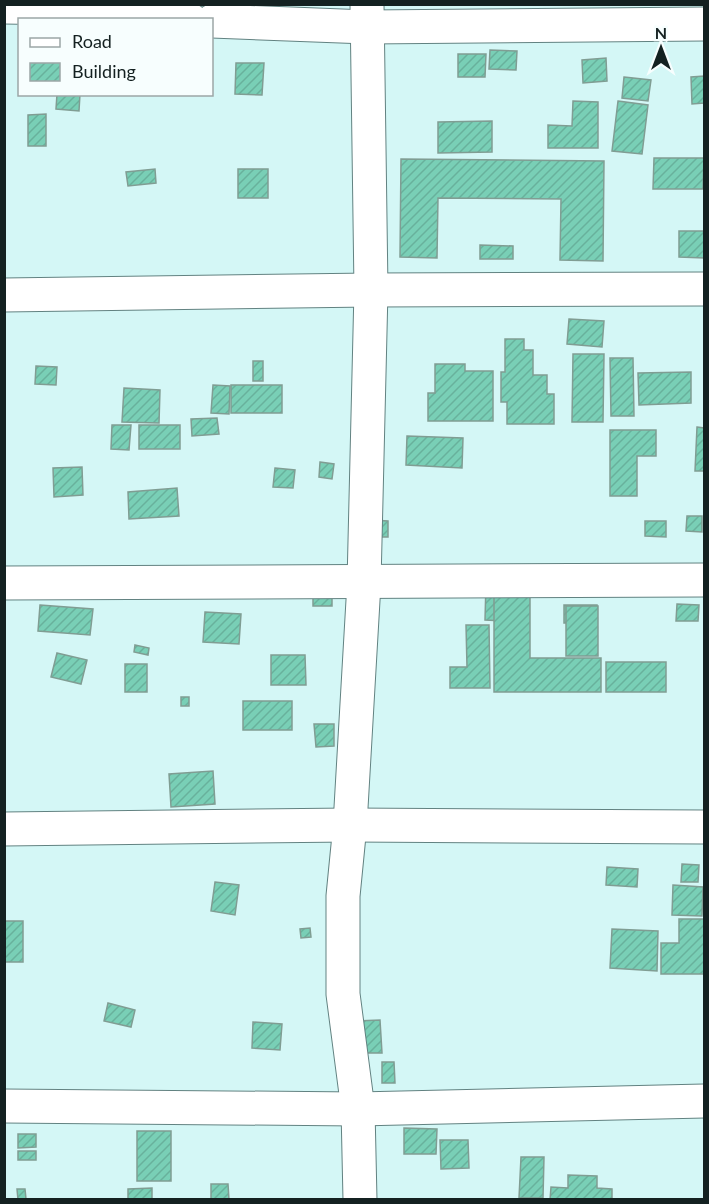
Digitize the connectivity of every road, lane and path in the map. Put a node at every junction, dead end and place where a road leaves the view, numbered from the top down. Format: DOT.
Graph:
graph roads {
  1 [pos="4,7"];
  2 [pos="367,16"];
  3 [pos="170,18"];
  4 [pos="213,21"];
  5 [pos="705,24"];
  6 [pos="705,289"];
  7 [pos="371,290"];
  8 [pos="4,295"];
  9 [pos="705,580"];
  10 [pos="4,583"];
  11 [pos="364,583"];
  12 [pos="350,825"];
  13 [pos="705,827"];
  14 [pos="4,829"];
  15 [pos="705,1101"];
  16 [pos="4,1106"];
  17 [pos="358,1109"];
  18 [pos="360,1200"];
  1 -- 3 [label="street"];
  2 -- 4 [label="street"];
  2 -- 5 [label="street"];
  2 -- 7 [label="street"];
  6 -- 7 [label="street"];
  7 -- 8 [label="street"];
  7 -- 11 [label="street"];
  9 -- 11 [label="street"];
  10 -- 11 [label="street"];
  11 -- 12 [label="street"];
  12 -- 13 [label="street"];
  12 -- 14 [label="street"];
  12 -- 17 [label="street"];
  15 -- 17 [label="street"];
  16 -- 17 [label="street"];
  17 -- 18 [label="street"];
}
